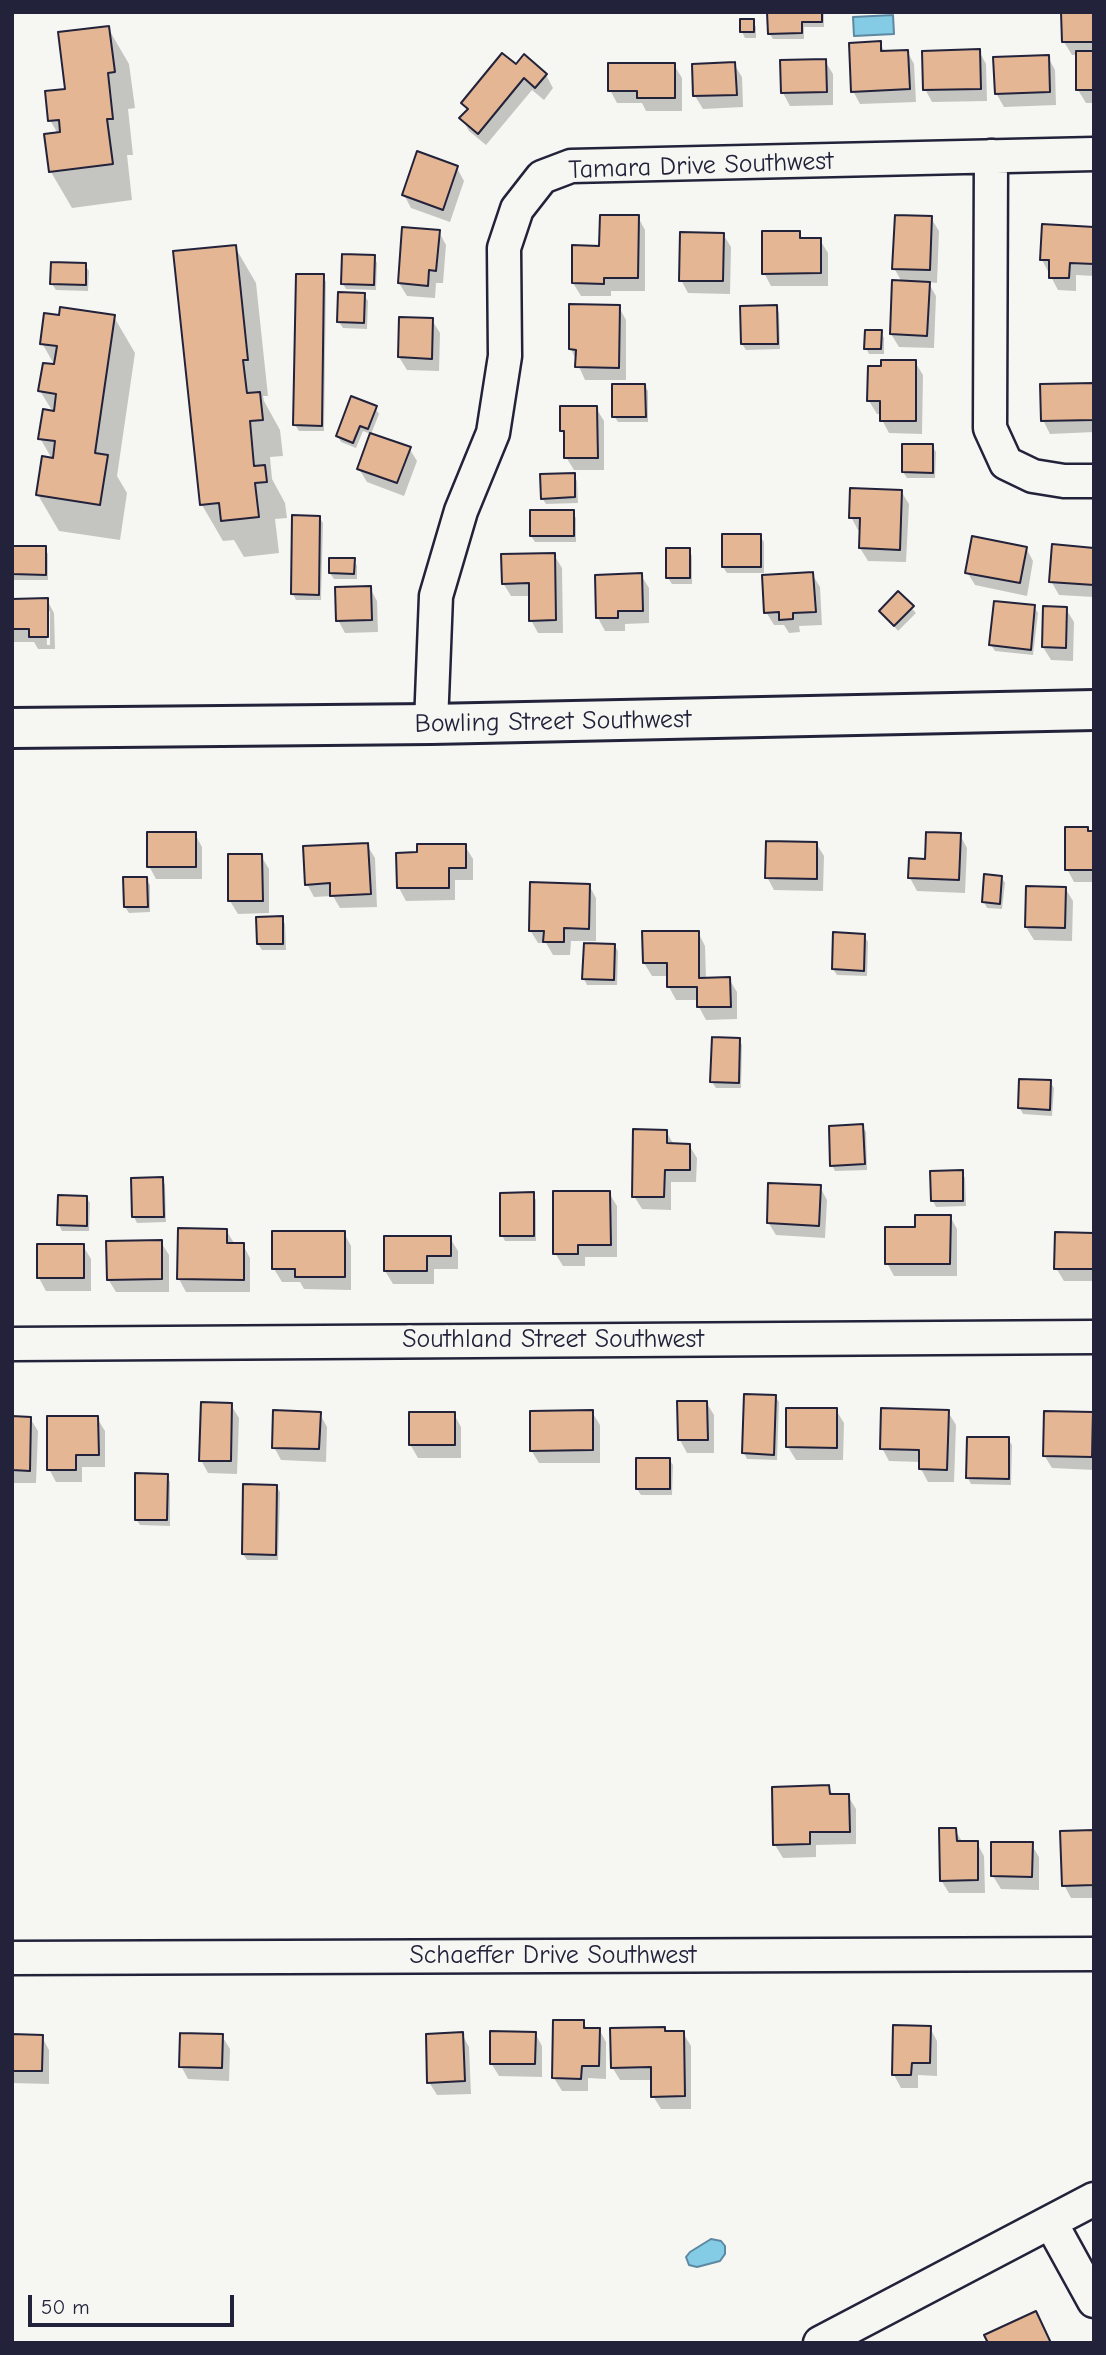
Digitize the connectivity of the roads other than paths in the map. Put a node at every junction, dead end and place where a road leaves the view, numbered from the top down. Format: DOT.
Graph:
graph roads {
  1 [pos="1094,155"];
  2 [pos="991,156"];
  3 [pos="1094,481"];
  4 [pos="1094,710"];
  5 [pos="431,724"];
  6 [pos="12,728"];
  7 [pos="1094,1337"];
  8 [pos="12,1343"];
  9 [pos="1094,1954"];
  10 [pos="12,1958"];
  11 [pos="1094,2199"];
  12 [pos="1051,2223"];
  13 [pos="1094,2301"];
  14 [pos="820,2343"];
  1 -- 2 [label="street, Tamara Drive Southwest"];
  2 -- 3 [label="street"];
  2 -- 5 [label="street, Tamara Drive Southwest"];
  4 -- 5 [label="main road, Bowling Street Southwest"];
  5 -- 6 [label="main road, Bowling Street Southwest"];
  7 -- 8 [label="street, Southland Street Southwest"];
  9 -- 10 [label="street, Schaeffer Drive Southwest"];
  11 -- 12 [label="street"];
  12 -- 13 [label="street"];
  12 -- 14 [label="street"];
}
